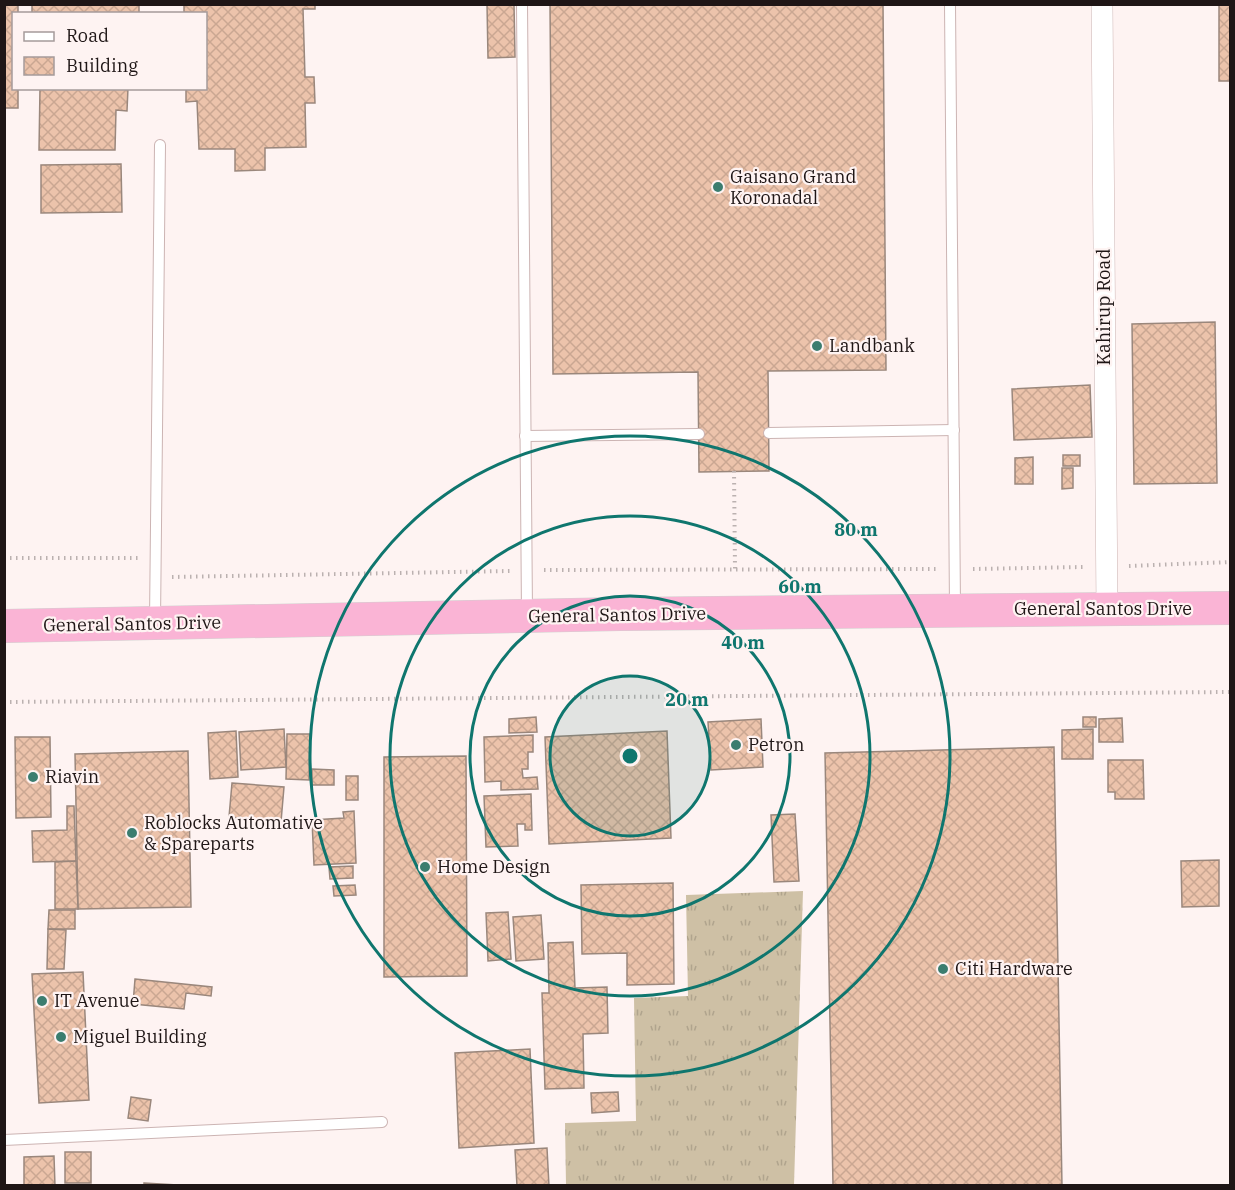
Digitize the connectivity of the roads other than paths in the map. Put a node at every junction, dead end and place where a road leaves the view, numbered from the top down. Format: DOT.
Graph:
graph roads {
  1 [pos="522,4"];
  2 [pos="950,4"];
  3 [pos="1102,4"];
  4 [pos="160,145"];
  5 [pos="954,430"];
  6 [pos="769,433"];
  7 [pos="699,434"];
  8 [pos="525,436"];
  9 [pos="1230,608"];
  10 [pos="1107,609"];
  11 [pos="955,611"];
  12 [pos="526,616"];
  13 [pos="155,624"];
  14 [pos="4,626"];
  15 [pos="382,1122"];
  16 [pos="4,1140"];
  1 -- 8 [label="lane"];
  2 -- 5 [label="lane"];
  3 -- 10 [label="street, Kahirup Road"];
  4 -- 13 [label="lane"];
  5 -- 6 [label="lane"];
  5 -- 11 [label="lane"];
  7 -- 8 [label="lane"];
  8 -- 12 [label="lane"];
  9 -- 10 [label="highway, General Santos Drive"];
  10 -- 11 [label="highway, General Santos Drive"];
  11 -- 12 [label="highway, General Santos Drive"];
  12 -- 13 [label="highway, General Santos Drive"];
  13 -- 14 [label="highway, General Santos Drive"];
  15 -- 16 [label="lane"];
}
